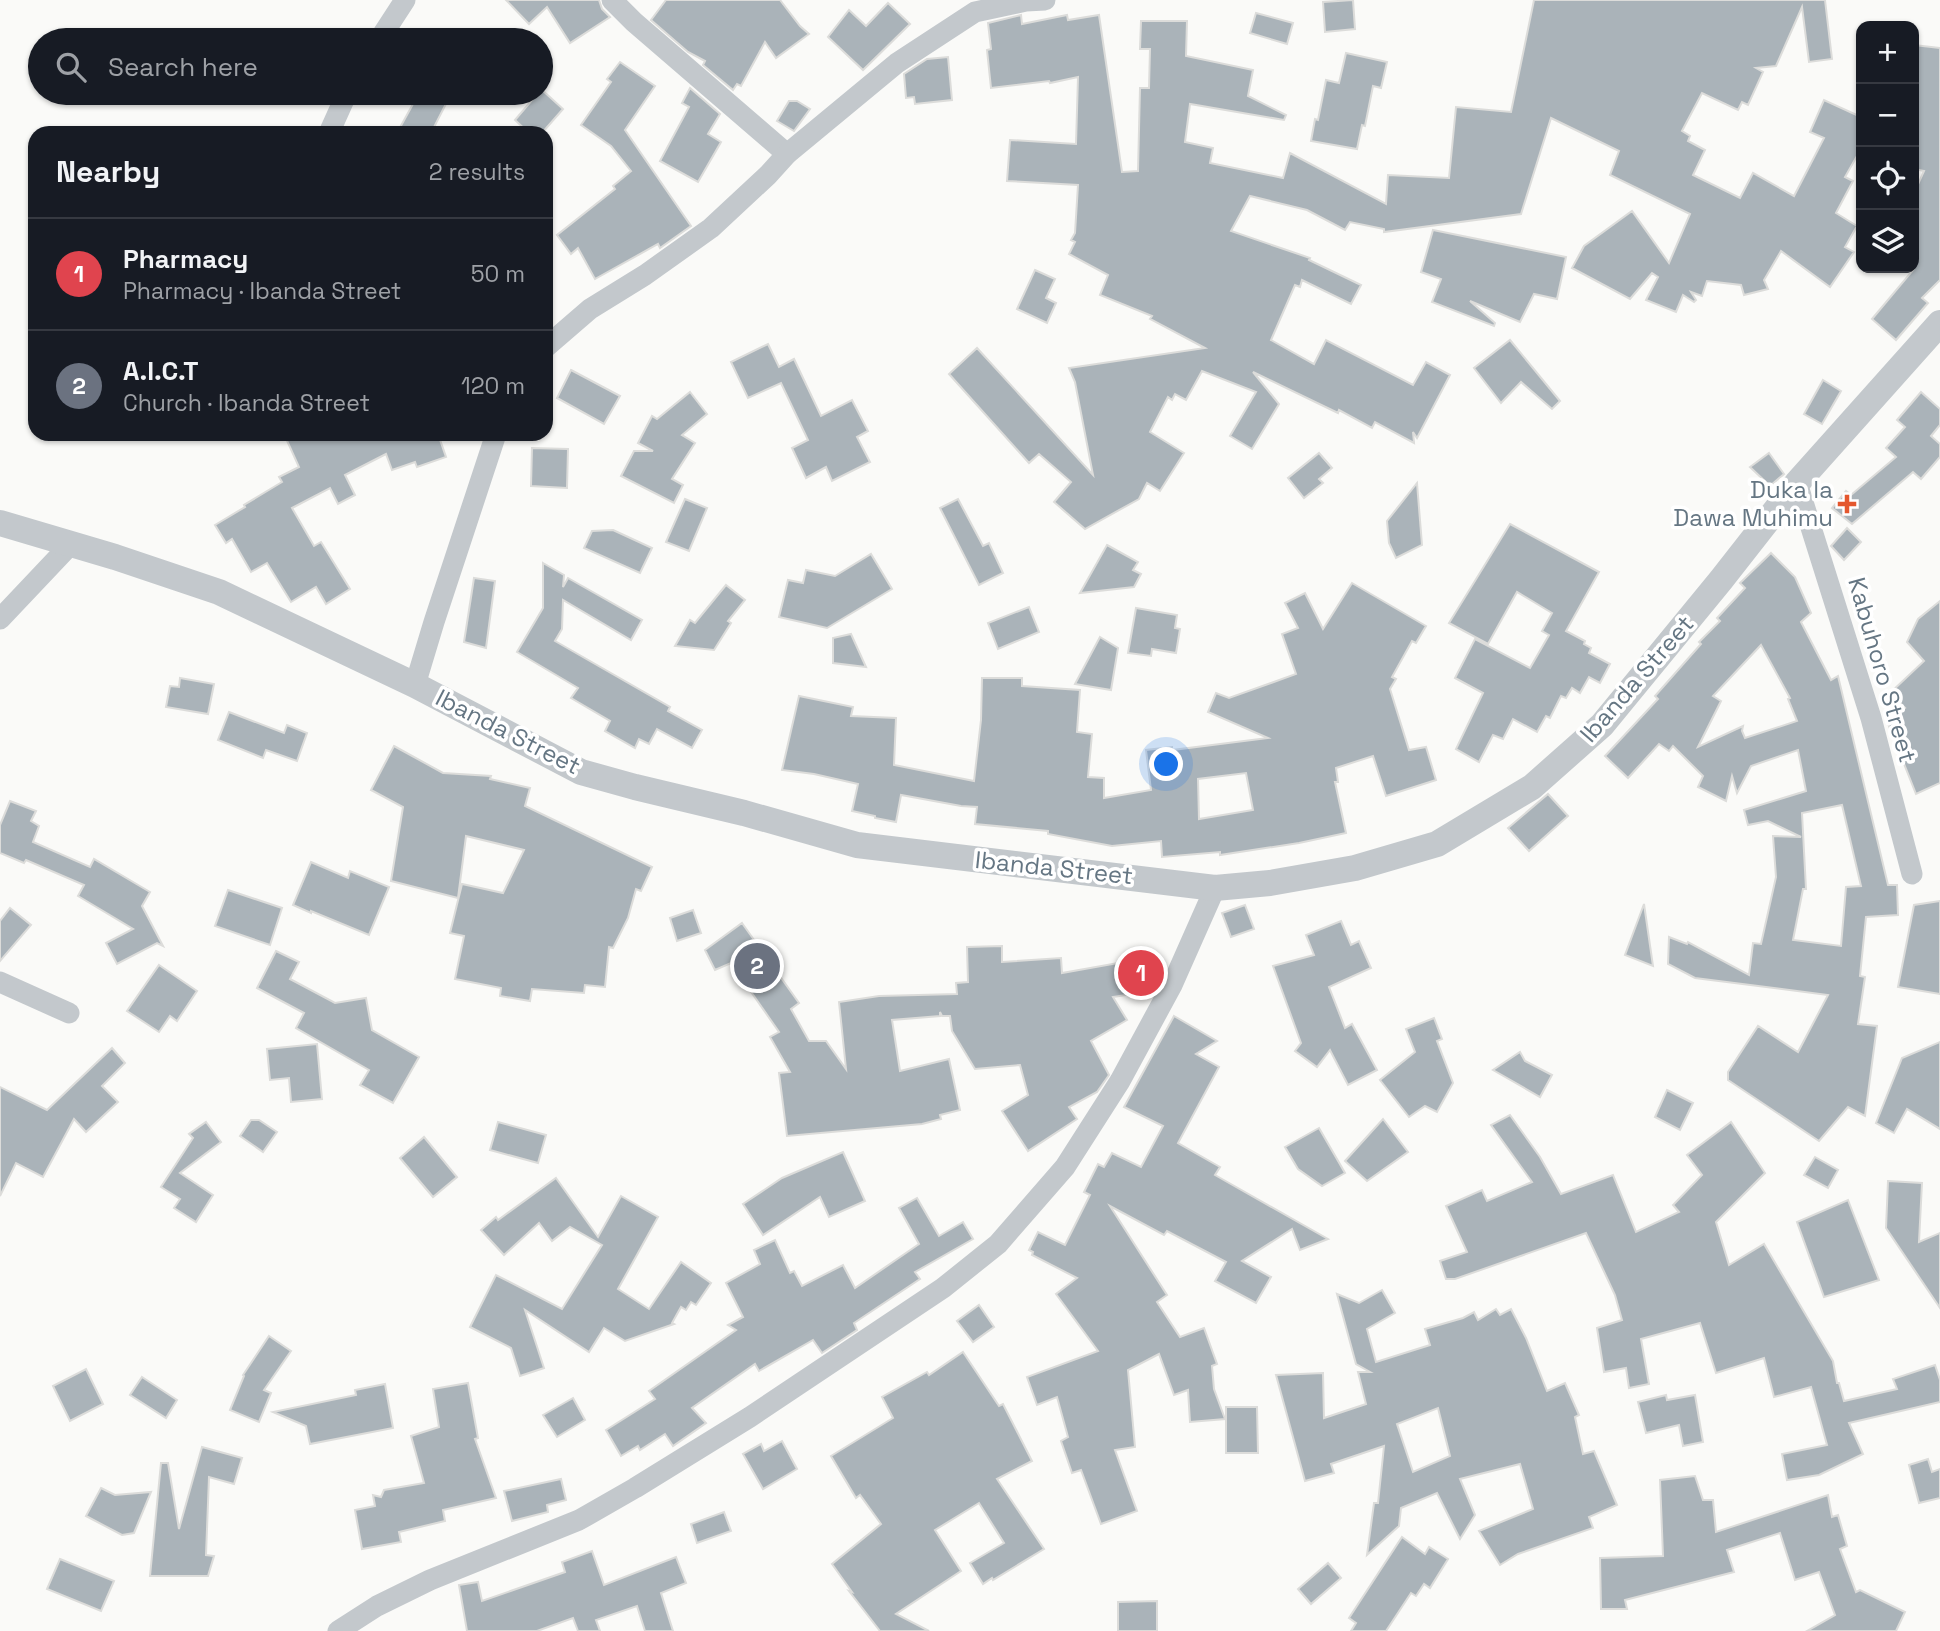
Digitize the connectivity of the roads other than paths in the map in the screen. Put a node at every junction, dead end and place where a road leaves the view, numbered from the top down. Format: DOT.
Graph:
graph roads {
  1 [pos="405,0"];
  2 [pos="612,0"];
  3 [pos="1045,0"];
  4 [pos="387,28"];
  5 [pos="341,105"];
  6 [pos="332,126"];
  7 [pos="787,154"];
  8 [pos="1940,323"];
  9 [pos="553,341"];
  10 [pos="494,441"];
  11 [pos="1797,483"];
  12 [pos="0,523"];
  13 [pos="70,545"];
  14 [pos="0,619"];
  15 [pos="415,685"];
  16 [pos="1912,874"];
  17 [pos="1215,888"];
  18 [pos="0,982"];
  19 [pos="69,1013"];
  20 [pos="338,1631"];
  1 -- 4 [label="street"];
  2 -- 7 [label="street"];
  3 -- 7 [label="street"];
  5 -- 6 [label="street"];
  7 -- 9 [label="street"];
  8 -- 11 [label="street, Ibanda Street"];
  10 -- 15 [label="street"];
  11 -- 16 [label="street, Kabuhoro Street"];
  11 -- 17 [label="street, Ibanda Street"];
  12 -- 13 [label="street, Ibanda Street"];
  13 -- 14 [label="street"];
  13 -- 15 [label="street, Ibanda Street"];
  15 -- 17 [label="street, Ibanda Street"];
  17 -- 20 [label="street"];
  18 -- 19 [label="street"];
}
